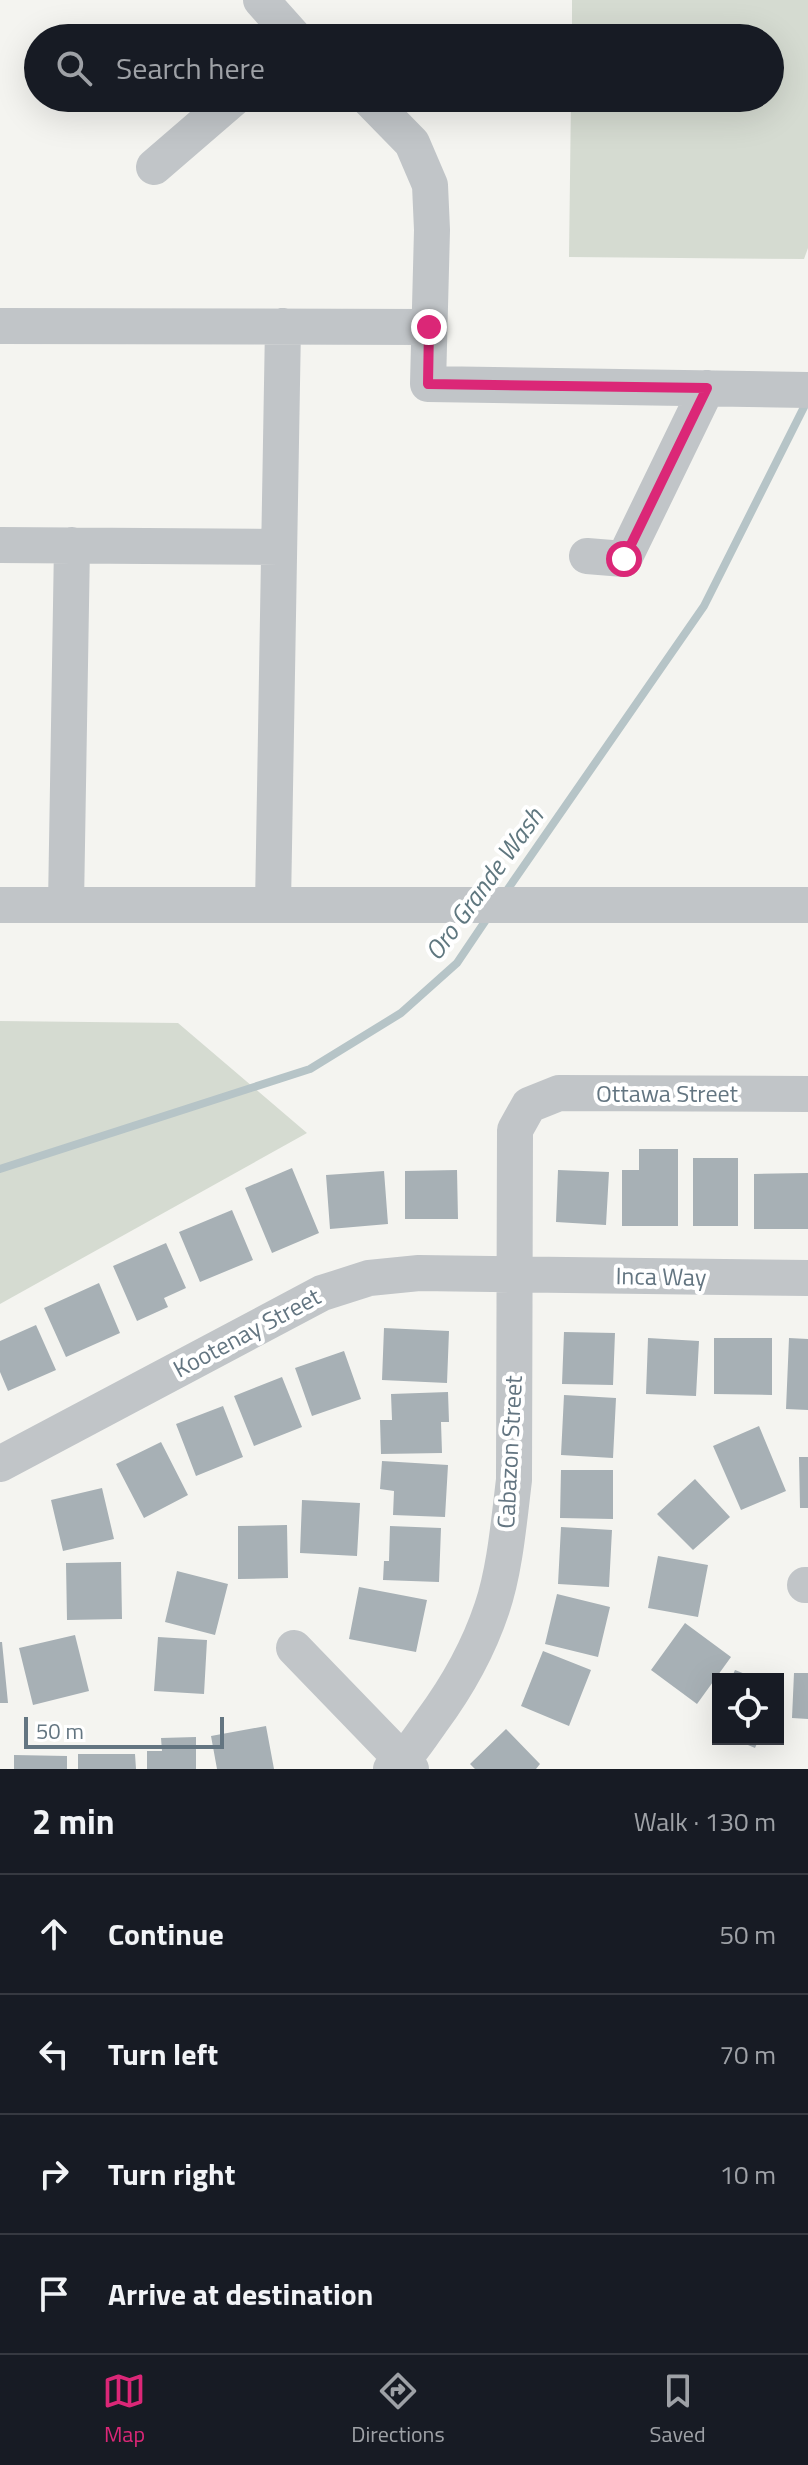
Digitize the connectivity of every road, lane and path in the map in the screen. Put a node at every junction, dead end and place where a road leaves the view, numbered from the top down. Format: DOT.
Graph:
graph roads {
  1 [pos="261,0"];
  2 [pos="282,24"];
  3 [pos="218,112"];
  4 [pos="382,112"];
  5 [pos="154,167"];
  6 [pos="0,326"];
  7 [pos="283,326"];
  8 [pos="429,327"];
  9 [pos="707,388"];
  10 [pos="808,390"];
  11 [pos="0,545"];
  12 [pos="72,545"];
  13 [pos="279,547"];
  14 [pos="587,556"];
  15 [pos="0,905"];
  16 [pos="66,905"];
  17 [pos="273,905"];
  18 [pos="808,905"];
  19 [pos="808,1094"];
  20 [pos="529,1105"];
  21 [pos="515,1275"];
  22 [pos="808,1278"];
  23 [pos="0,1464"];
  24 [pos="294,1648"];
  25 [pos="401,1766"];
  1 -- 2 [label="street"];
  3 -- 5 [label="street"];
  4 -- 8 [label="street"];
  6 -- 7 [label="street"];
  7 -- 8 [label="street"];
  7 -- 13 [label="street"];
  8 -- 9 [label="street"];
  9 -- 10 [label="street"];
  9 -- 14 [label="street"];
  11 -- 12 [label="street"];
  12 -- 13 [label="street"];
  12 -- 16 [label="street"];
  13 -- 17 [label="street"];
  15 -- 16 [label="street"];
  16 -- 17 [label="street"];
  17 -- 18 [label="street"];
  19 -- 20 [label="street, Ottawa Street"];
  20 -- 21 [label="street, Cabazon Street"];
  21 -- 22 [label="street, Inca Way"];
  21 -- 23 [label="street, Kootenay Street"];
  21 -- 25 [label="street, Cabazon Street"];
  24 -- 25 [label="street"];
}
